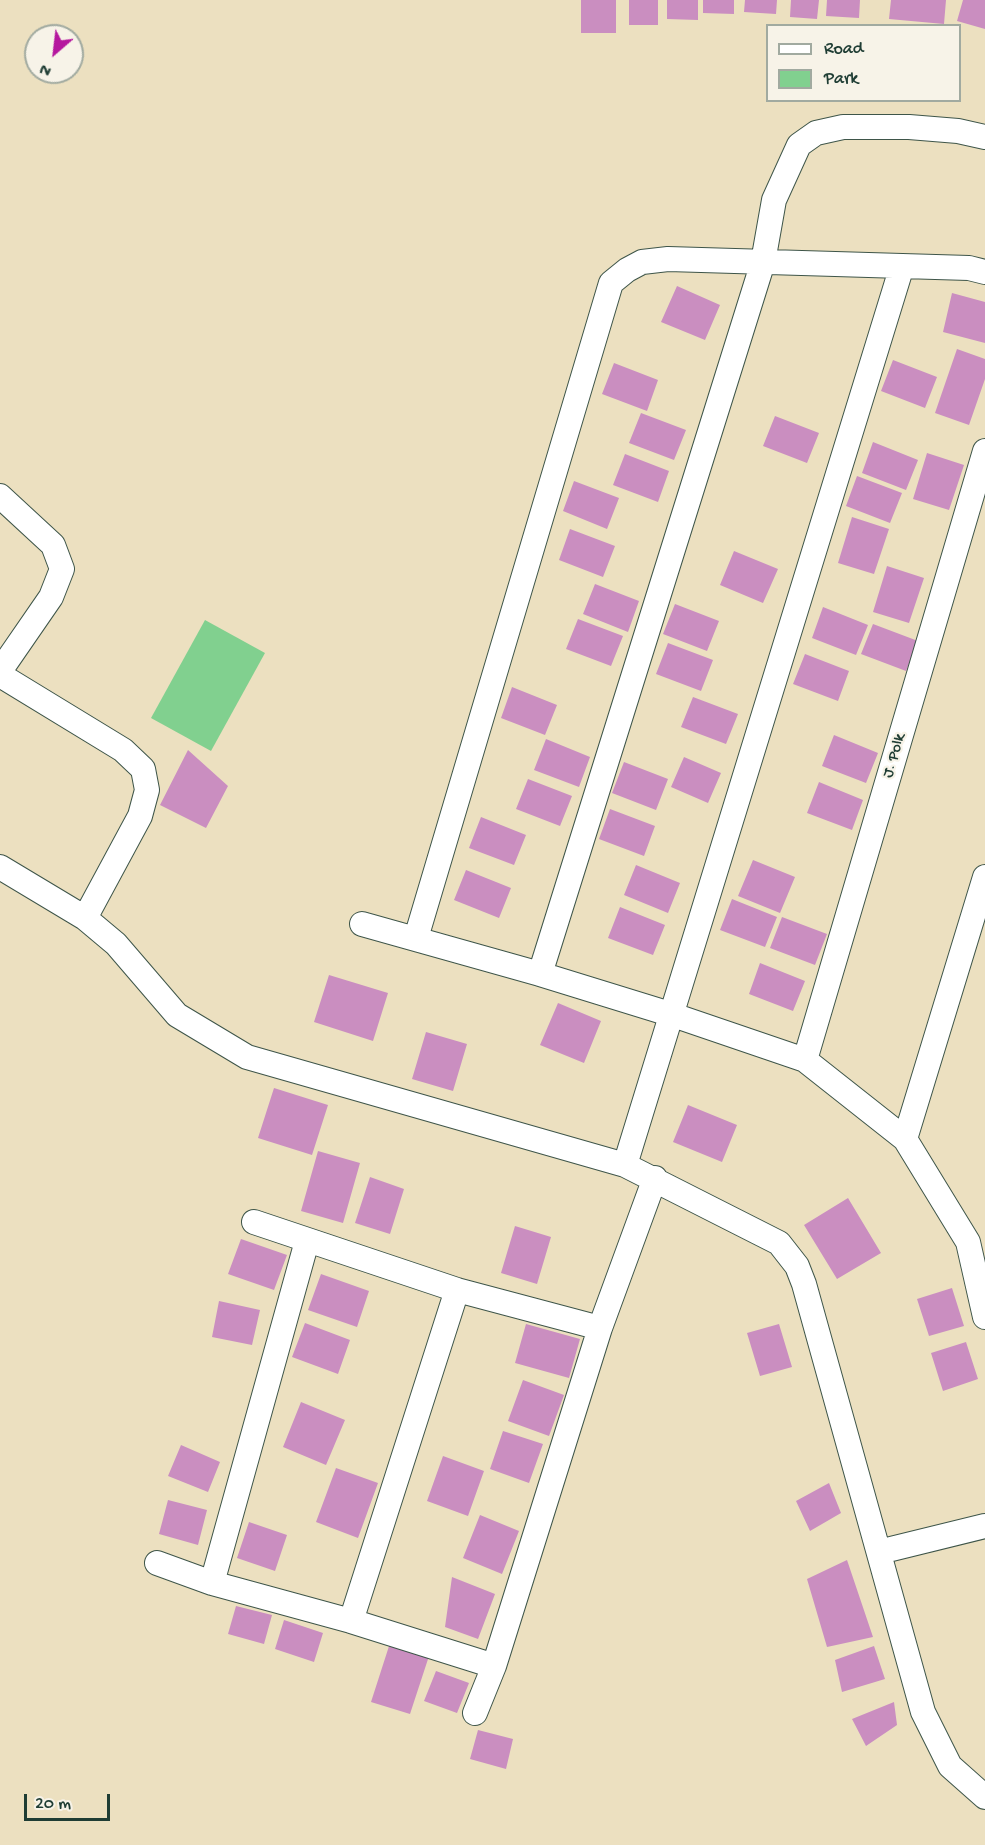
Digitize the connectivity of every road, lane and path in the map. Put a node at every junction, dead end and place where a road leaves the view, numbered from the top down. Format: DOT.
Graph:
graph roads {
  1 [pos="985,138"];
  2 [pos="763,262"];
  3 [pos="902,266"];
  4 [pos="985,272"];
  5 [pos="985,452"];
  6 [pos="0,496"];
  7 [pos="0,673"];
  8 [pos="0,867"];
  9 [pos="985,877"];
  10 [pos="85,918"];
  11 [pos="362,924"];
  12 [pos="416,938"];
  13 [pos="540,974"];
  14 [pos="673,1015"];
  15 [pos="805,1060"];
  16 [pos="905,1139"];
  17 [pos="626,1165"];
  18 [pos="655,1178"];
  19 [pos="254,1222"];
  20 [pos="977,1240"];
  21 [pos="308,1241"];
  22 [pos="457,1290"];
  23 [pos="985,1317"];
  24 [pos="600,1328"];
  25 [pos="985,1526"];
  26 [pos="879,1552"];
  27 [pos="157,1563"];
  28 [pos="212,1583"];
  29 [pos="351,1621"];
  30 [pos="494,1666"];
  31 [pos="476,1713"];
  32 [pos="985,1797"];
  1 -- 2 [label="street"];
  2 -- 3 [label="street"];
  2 -- 12 [label="street"];
  2 -- 13 [label="street"];
  3 -- 4 [label="street"];
  3 -- 14 [label="street"];
  5 -- 15 [label="street, J. Polk"];
  6 -- 7 [label="street"];
  7 -- 10 [label="street"];
  8 -- 10 [label="street"];
  9 -- 16 [label="street"];
  10 -- 17 [label="street"];
  11 -- 12 [label="street"];
  12 -- 13 [label="street"];
  13 -- 14 [label="street"];
  14 -- 15 [label="street"];
  14 -- 17 [label="street"];
  15 -- 16 [label="street"];
  16 -- 20 [label="street"];
  17 -- 18 [label="street"];
  18 -- 24 [label="street"];
  18 -- 26 [label="street"];
  19 -- 21 [label="street"];
  20 -- 23 [label="street"];
  21 -- 22 [label="street"];
  21 -- 28 [label="street"];
  22 -- 24 [label="street"];
  22 -- 29 [label="street"];
  24 -- 30 [label="street"];
  25 -- 26 [label="street"];
  26 -- 32 [label="street"];
  27 -- 28 [label="street"];
  28 -- 29 [label="street"];
  29 -- 30 [label="street"];
  30 -- 31 [label="street"];
}
